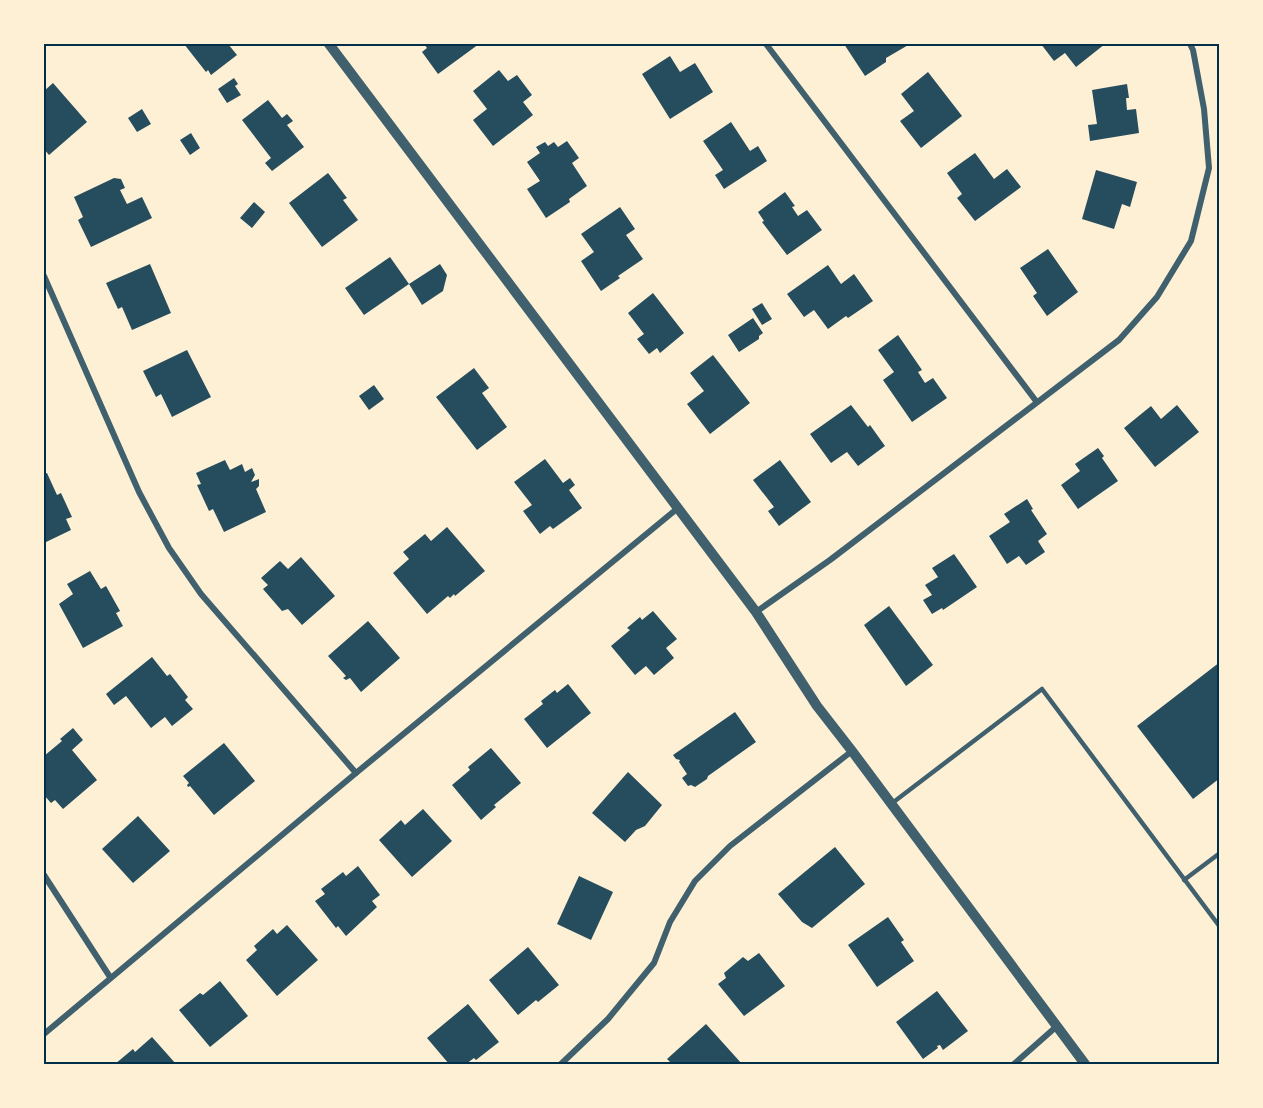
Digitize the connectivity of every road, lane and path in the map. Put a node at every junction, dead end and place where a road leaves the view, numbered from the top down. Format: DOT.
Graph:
graph roads {
  1 [pos="329,44"];
  2 [pos="766,44"];
  3 [pos="1190,44"];
  4 [pos="44,276"];
  5 [pos="1036,401"];
  6 [pos="678,507"];
  7 [pos="756,612"];
  8 [pos="852,751"];
  9 [pos="356,772"];
  10 [pos="891,804"];
  11 [pos="1220,853"];
  12 [pos="44,875"];
  13 [pos="1184,880"];
  14 [pos="1220,927"];
  15 [pos="110,977"];
  16 [pos="1057,1026"];
  17 [pos="44,1034"];
  18 [pos="561,1065"];
  19 [pos="1014,1065"];
  20 [pos="1085,1065"];
  1 -- 6 [label="street"];
  2 -- 5 [label="street"];
  3 -- 5 [label="street"];
  4 -- 9 [label="street"];
  5 -- 7 [label="street"];
  6 -- 7 [label="street"];
  6 -- 9 [label="street"];
  7 -- 8 [label="street"];
  8 -- 10 [label="street"];
  8 -- 18 [label="street"];
  9 -- 15 [label="street"];
  10 -- 13 [label="lane"];
  10 -- 16 [label="street"];
  11 -- 13 [label="lane"];
  12 -- 15 [label="street"];
  13 -- 14 [label="lane"];
  15 -- 17 [label="street"];
  16 -- 19 [label="street"];
  16 -- 20 [label="street"];
}
